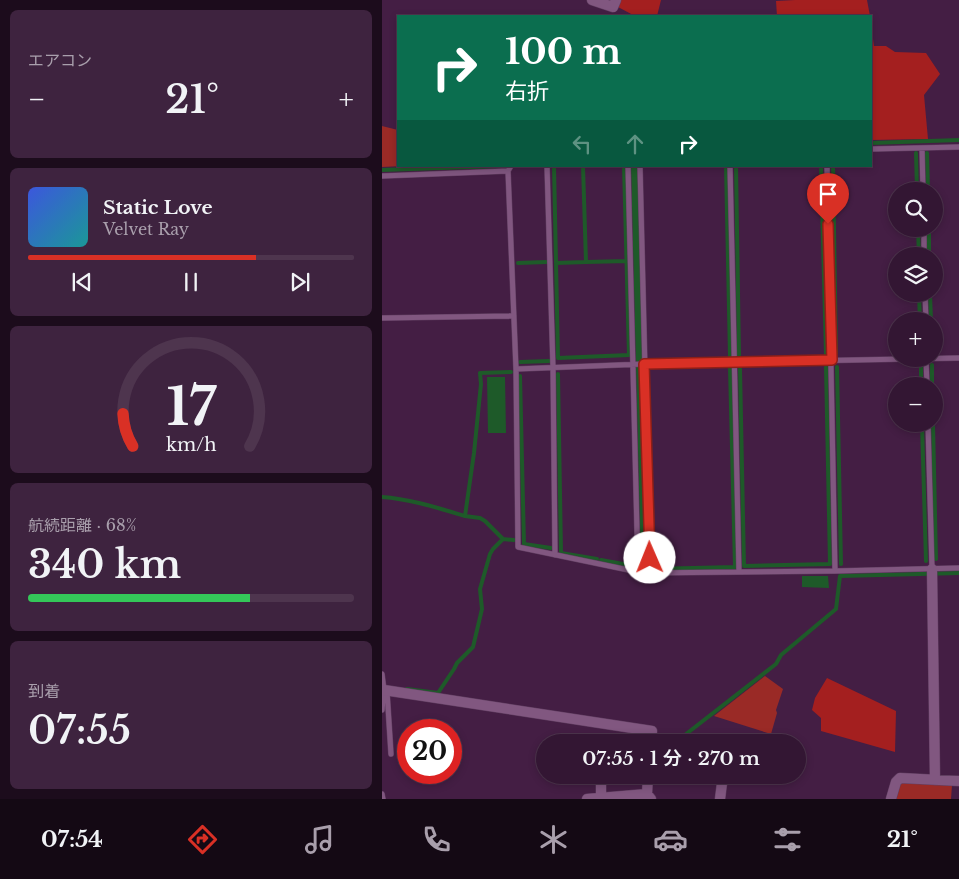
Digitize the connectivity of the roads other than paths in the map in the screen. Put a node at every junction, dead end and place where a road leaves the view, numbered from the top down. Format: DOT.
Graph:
graph roads {
  1 [pos="592,0"];
  2 [pos="616,0"];
  3 [pos="958,147"];
  4 [pos="922,148"];
  5 [pos="872,149"];
  6 [pos="547,167"];
  7 [pos="628,167"];
  8 [pos="640,167"];
  9 [pos="730,167"];
  10 [pos="827,167"];
  11 [pos="509,169"];
  12 [pos="382,176"];
  13 [pos="923,182"];
  14 [pos="514,316"];
  15 [pos="382,318"];
  16 [pos="943,358"];
  17 [pos="958,358"];
  18 [pos="888,359"];
  19 [pos="832,360"];
  20 [pos="735,363"];
  21 [pos="633,364"];
  22 [pos="644,364"];
  23 [pos="553,368"];
  24 [pos="516,369"];
  25 [pos="928,432"];
  26 [pos="556,555"];
  27 [pos="932,568"];
  28 [pos="958,568"];
  29 [pos="835,571"];
  30 [pos="638,572"];
  31 [pos="739,572"];
  32 [pos="650,573"];
  33 [pos="382,674"];
  34 [pos="386,691"];
  35 [pos="382,710"];
  36 [pos="652,734"];
  37 [pos="391,754"];
  38 [pos="935,780"];
  39 [pos="958,781"];
  40 [pos="601,784"];
  41 [pos="722,784"];
  42 [pos="382,794"];
  43 [pos="649,796"];
  44 [pos="602,798"];
  45 [pos="383,799"];
  46 [pos="587,799"];
  47 [pos="720,799"];
  48 [pos="890,799"];
  1 -- 2 [label="street"];
  3 -- 4 [label="lane"];
  4 -- 5 [label="lane"];
  4 -- 13 [label="lane"];
  6 -- 23 [label="lane"];
  7 -- 21 [label="lane"];
  8 -- 22 [label="lane"];
  9 -- 20 [label="lane"];
  10 -- 19 [label="lane"];
  11 -- 12 [label="lane"];
  11 -- 14 [label="lane"];
  14 -- 15 [label="lane"];
  14 -- 24 [label="lane"];
  16 -- 17 [label="lane"];
  18 -- 19 [label="lane"];
  19 -- 20 [label="lane"];
  19 -- 29 [label="lane"];
  20 -- 22 [label="lane"];
  20 -- 31 [label="lane"];
  21 -- 22 [label="lane"];
  21 -- 23 [label="lane"];
  21 -- 30 [label="lane"];
  22 -- 32 [label="lane"];
  23 -- 24 [label="lane"];
  23 -- 26 [label="lane"];
  24 -- 26 [label="lane"];
  25 -- 27 [label="lane"];
  26 -- 30 [label="lane"];
  27 -- 28 [label="lane"];
  27 -- 29 [label="lane"];
  27 -- 38 [label="street"];
  29 -- 31 [label="lane"];
  30 -- 32 [label="lane"];
  31 -- 32 [label="lane"];
  33 -- 34 [label="lane"];
  34 -- 35 [label="lane"];
  34 -- 36 [label="street"];
  34 -- 37 [label="lane"];
  38 -- 39 [label="street"];
  38 -- 48 [label="street"];
  40 -- 44 [label="street"];
  41 -- 47 [label="street"];
  42 -- 45 [label="lane"];
  43 -- 44 [label="street"];
  44 -- 46 [label="street"];
}
